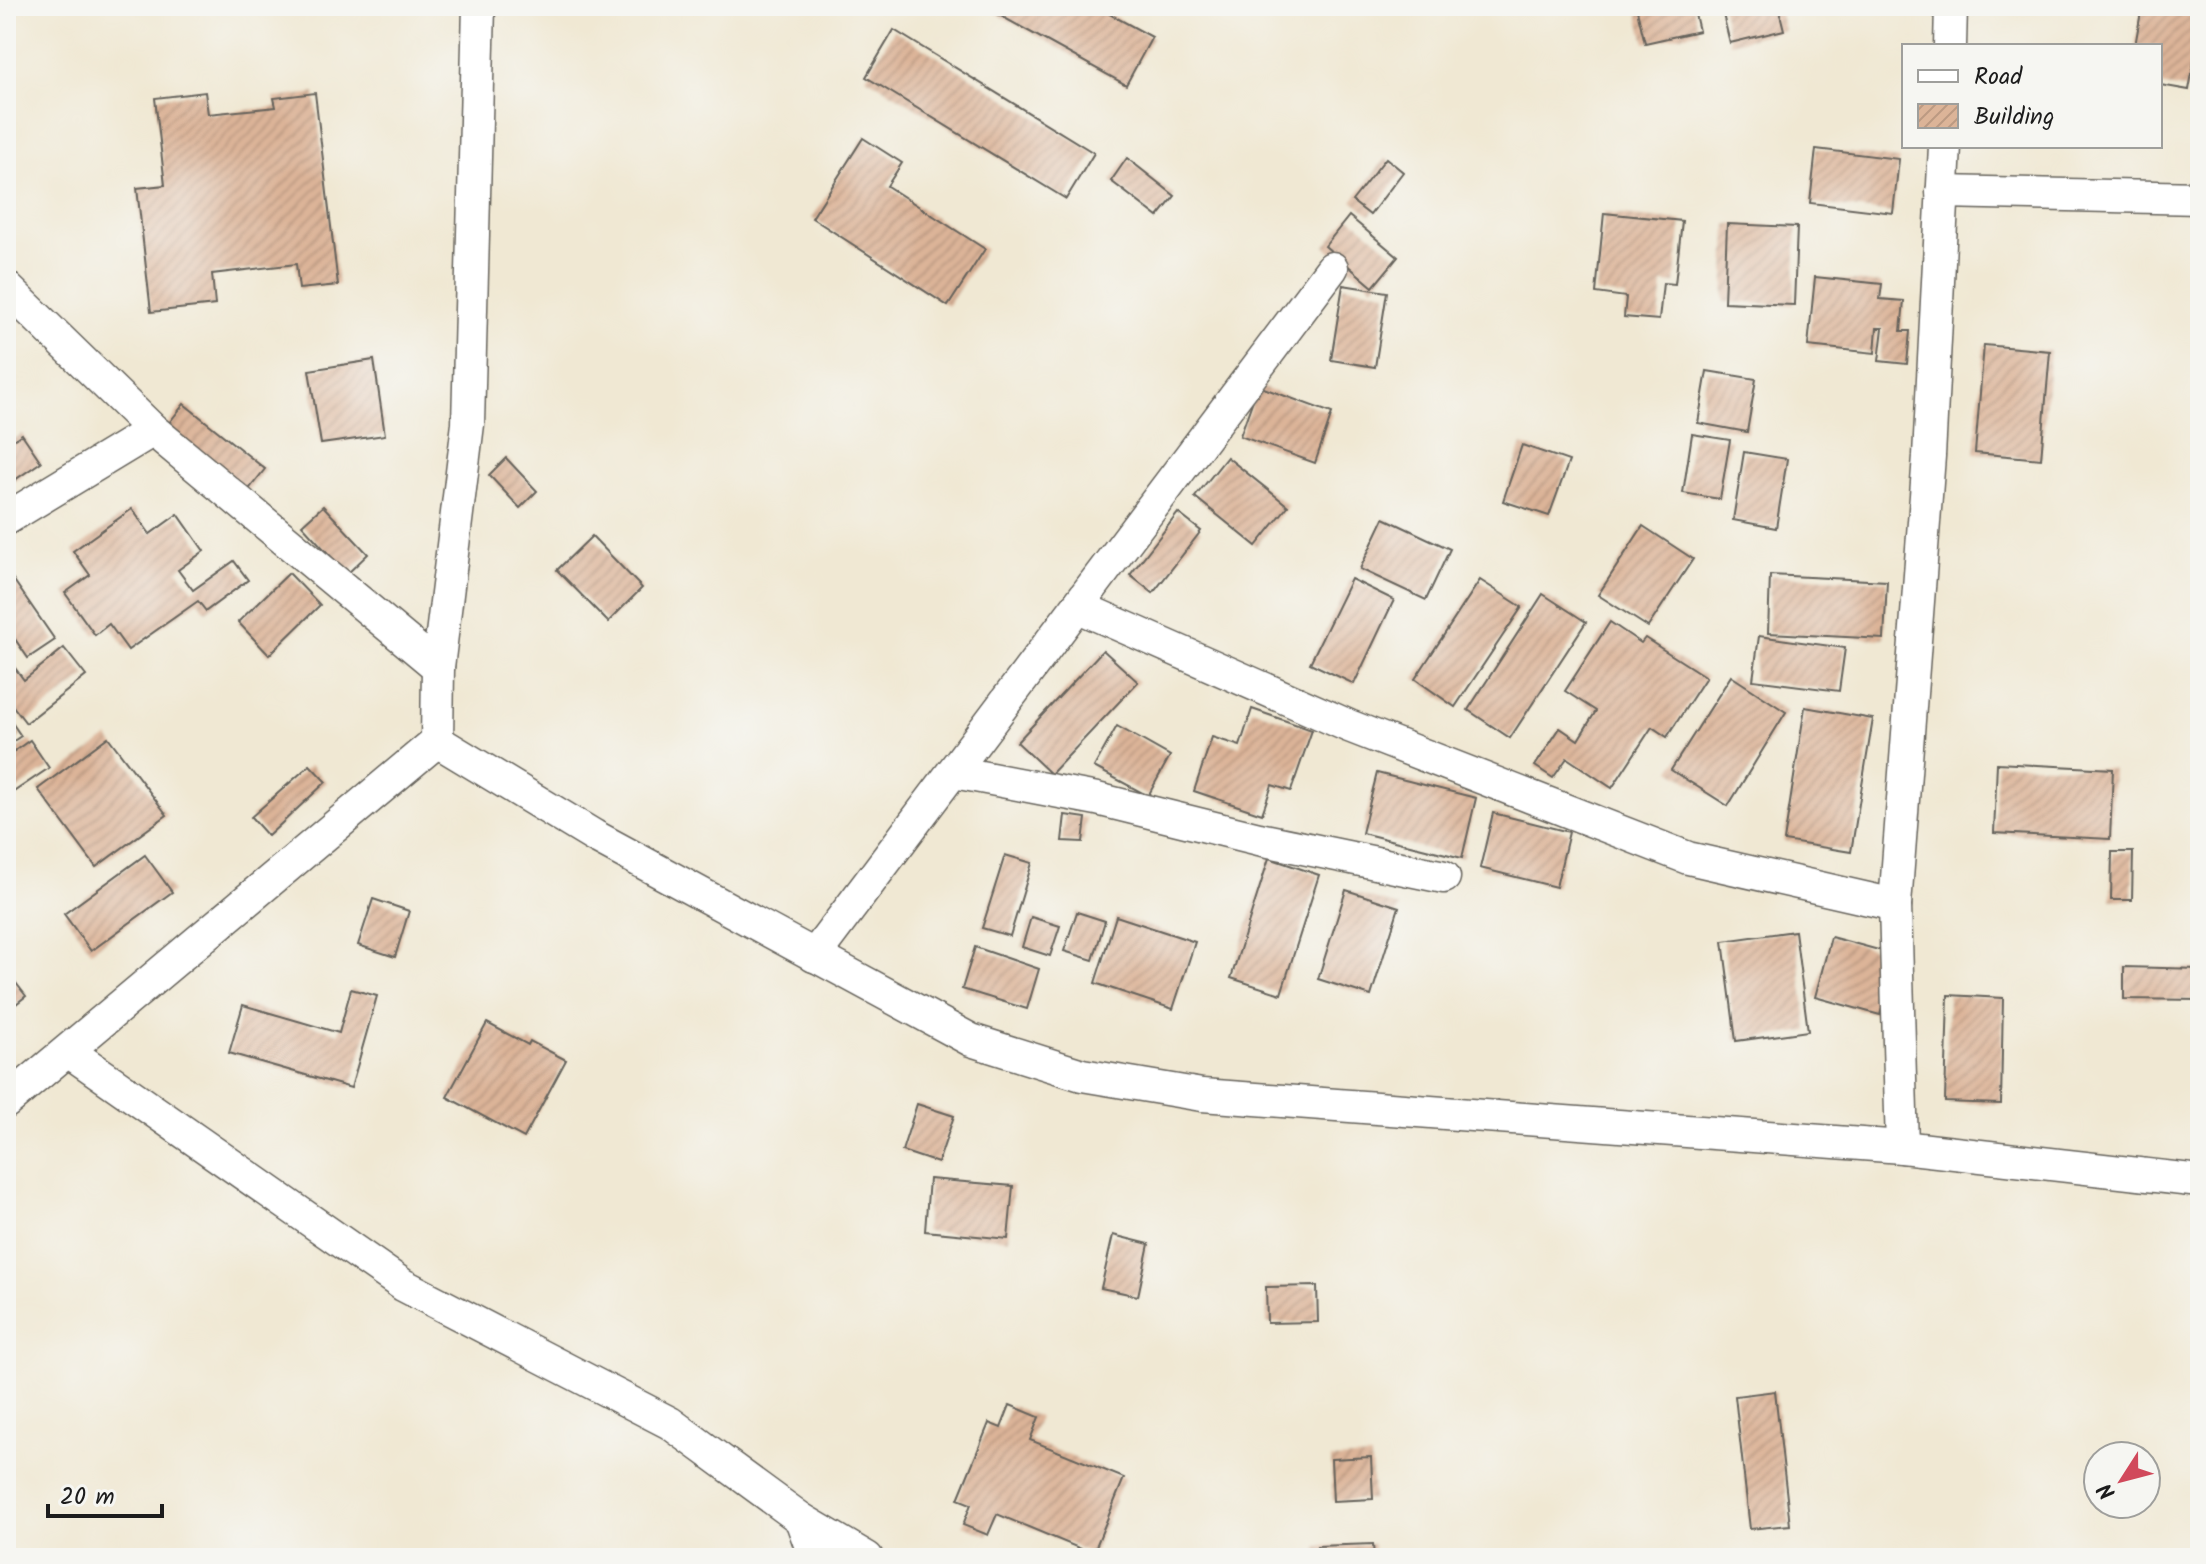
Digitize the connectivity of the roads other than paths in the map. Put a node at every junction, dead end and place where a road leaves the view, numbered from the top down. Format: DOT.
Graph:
graph roads {
  1 [pos="479,6"];
  2 [pos="1951,6"];
  3 [pos="1950,44"];
  4 [pos="1945,148"];
  5 [pos="1942,192"];
  6 [pos="2200,198"];
  7 [pos="1332,268"];
  8 [pos="6,287"];
  9 [pos="153,430"];
  10 [pos="6,519"];
  11 [pos="1079,607"];
  12 [pos="438,667"];
  13 [pos="437,741"];
  14 [pos="954,772"];
  15 [pos="1444,877"];
  16 [pos="1895,905"];
  17 [pos="814,956"];
  18 [pos="68,1051"];
  19 [pos="6,1102"];
  20 [pos="1902,1147"];
  21 [pos="2200,1181"];
  22 [pos="801,1519"];
  23 [pos="815,1558"];
  24 [pos="867,1558"];
  1 -- 12 [label="street"];
  2 -- 3 [label="street"];
  4 -- 5 [label="street"];
  5 -- 6 [label="street"];
  5 -- 16 [label="street"];
  7 -- 11 [label="street"];
  8 -- 9 [label="street"];
  9 -- 10 [label="street"];
  9 -- 12 [label="street"];
  11 -- 14 [label="street"];
  11 -- 16 [label="street"];
  12 -- 13 [label="street"];
  13 -- 17 [label="street"];
  13 -- 18 [label="street"];
  14 -- 15 [label="street"];
  14 -- 17 [label="street"];
  16 -- 20 [label="street"];
  17 -- 20 [label="street"];
  18 -- 19 [label="street"];
  18 -- 22 [label="street"];
  20 -- 21 [label="street"];
  22 -- 23 [label="street"];
  22 -- 24 [label="street"];
}
